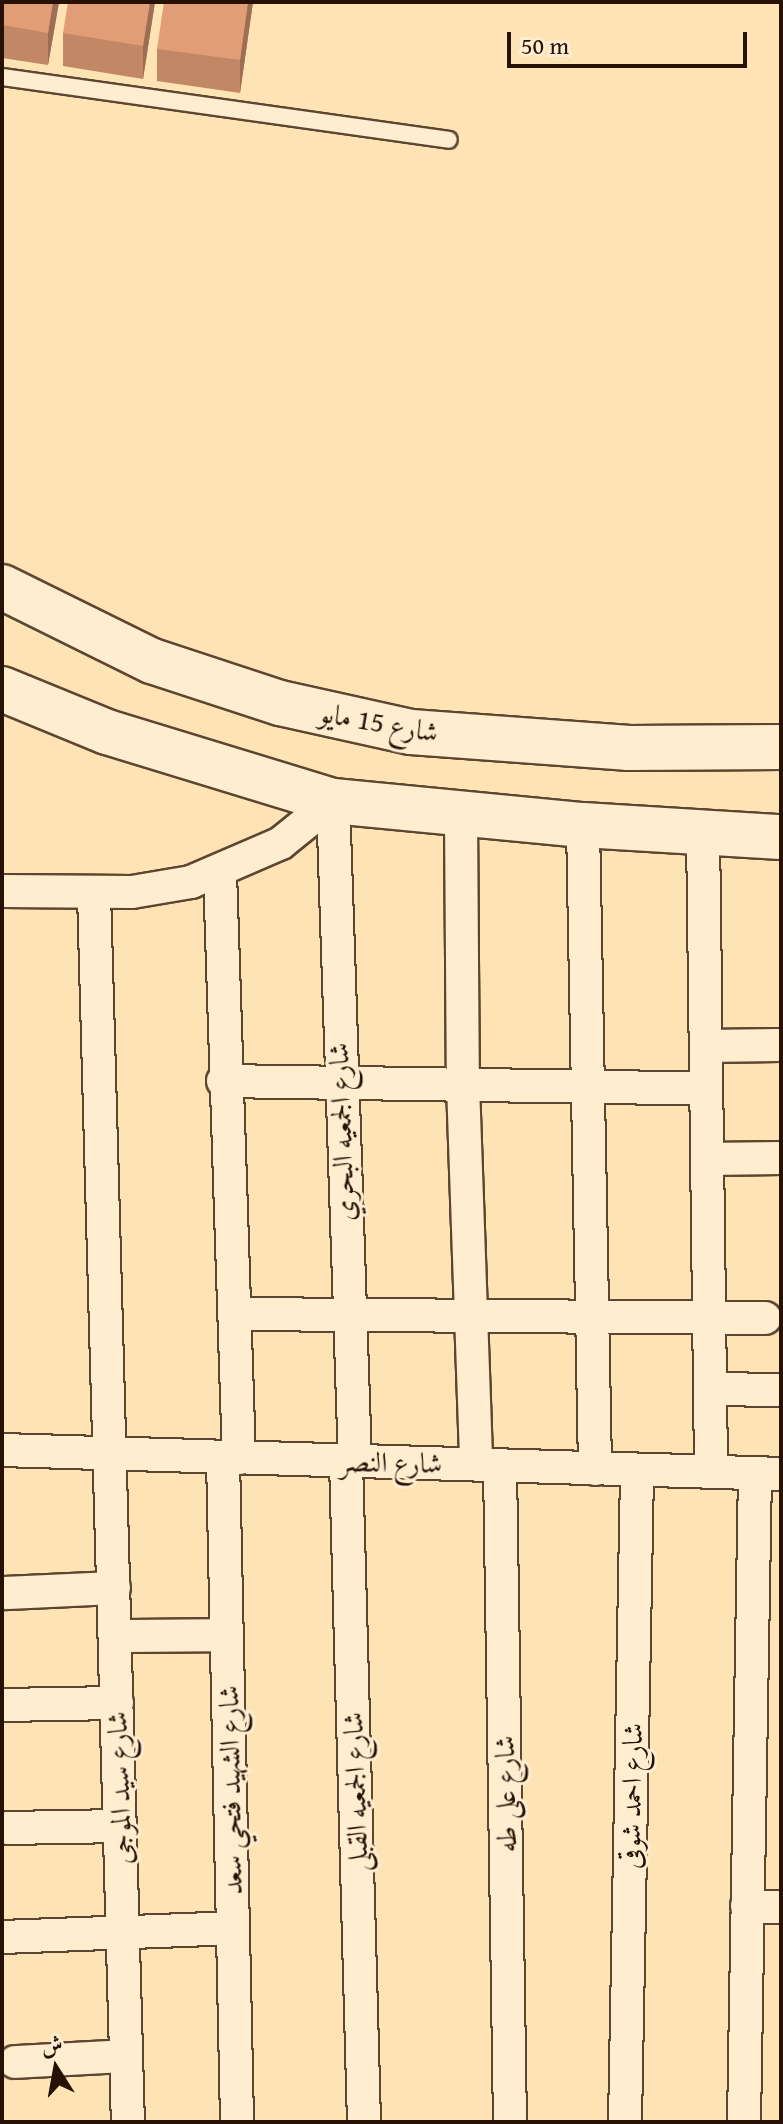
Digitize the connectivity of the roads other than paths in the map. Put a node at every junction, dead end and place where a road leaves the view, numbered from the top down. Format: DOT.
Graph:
graph roads {
  1 [pos="2,77"];
  2 [pos="449,140"];
  3 [pos="2,587"];
  4 [pos="2,689"];
  5 [pos="781,747"];
  6 [pos="333,801"];
  7 [pos="461,815"];
  8 [pos="583,825"];
  9 [pos="703,831"];
  10 [pos="781,837"];
  11 [pos="220,873"];
  12 [pos="2,891"];
  13 [pos="94,893"];
  14 [pos="779,1045"];
  15 [pos="706,1046"];
  16 [pos="223,1081"];
  17 [pos="339,1083"];
  18 [pos="463,1085"];
  19 [pos="585,1087"];
  20 [pos="706,1089"];
  21 [pos="781,1158"];
  22 [pos="707,1159"];
  23 [pos="234,1314"];
  24 [pos="348,1315"];
  25 [pos="591,1317"];
  26 [pos="471,1318"];
  27 [pos="709,1318"];
  28 [pos="765,1318"];
  29 [pos="710,1389"];
  30 [pos="781,1390"];
  31 [pos="2,1450"];
  32 [pos="111,1454"];
  33 [pos="231,1458"];
  34 [pos="350,1462"];
  35 [pos="488,1465"];
  36 [pos="595,1469"];
  37 [pos="637,1471"];
  38 [pos="711,1472"];
  39 [pos="768,1474"];
  40 [pos="114,1588"];
  41 [pos="6,1593"];
  42 [pos="226,1635"];
  43 [pos="115,1636"];
  44 [pos="117,1703"];
  45 [pos="2,1705"];
  46 [pos="120,1826"];
  47 [pos="7,1828"];
  48 [pos="747,1906"];
  49 [pos="781,1907"];
  50 [pos="233,1928"];
  51 [pos="123,1932"];
  52 [pos="2,1937"];
  53 [pos="126,2056"];
  54 [pos="15,2062"];
  55 [pos="128,2122"];
  56 [pos="237,2122"];
  57 [pos="364,2122"];
  58 [pos="510,2122"];
  59 [pos="625,2122"];
  60 [pos="744,2122"];
  1 -- 2 [label="lane"];
  3 -- 5 [label="main road, شارع 15 مايو"];
  4 -- 6 [label="main road"];
  6 -- 7 [label="main road"];
  6 -- 11 [label="street"];
  6 -- 17 [label="street, شارع الجمعيه البحري"];
  7 -- 8 [label="main road"];
  7 -- 18 [label="street, شارع على طه"];
  8 -- 9 [label="main road"];
  8 -- 19 [label="street"];
  9 -- 10 [label="main road"];
  9 -- 15 [label="street"];
  11 -- 13 [label="street"];
  11 -- 16 [label="street, شارع الشهيد فتحي سعد"];
  12 -- 13 [label="street"];
  13 -- 32 [label="street, شارع سيد الموجى"];
  14 -- 15 [label="street"];
  15 -- 20 [label="street"];
  16 -- 17 [label="street"];
  16 -- 23 [label="street, شارع الشهيد فتحي سعد"];
  17 -- 18 [label="street"];
  17 -- 24 [label="street, شارع الجمعيه البحري"];
  18 -- 19 [label="street"];
  18 -- 26 [label="street, شارع على طه"];
  19 -- 20 [label="street"];
  19 -- 25 [label="street"];
  20 -- 22 [label="street"];
  21 -- 22 [label="street"];
  22 -- 27 [label="street"];
  23 -- 24 [label="street"];
  23 -- 33 [label="street, شارع الشهيد فتحي سعد"];
  24 -- 26 [label="street"];
  24 -- 34 [label="street, شارع الجمعيه البحري"];
  25 -- 26 [label="street"];
  25 -- 27 [label="street"];
  25 -- 36 [label="street"];
  26 -- 35 [label="street, شارع على طه"];
  27 -- 28 [label="street"];
  27 -- 29 [label="street"];
  29 -- 30 [label="street"];
  29 -- 38 [label="street"];
  31 -- 32 [label="street, شارع النصر"];
  32 -- 33 [label="street, شارع النصر"];
  32 -- 40 [label="street, شارع سيد الموجى"];
  33 -- 34 [label="street, شارع النصر"];
  33 -- 42 [label="street, شارع الشهيد فتحي سعد"];
  34 -- 35 [label="street, شارع النصر"];
  34 -- 57 [label="street, شارع الجمعيه القبلى"];
  35 -- 36 [label="street, شارع النصر"];
  35 -- 58 [label="street, شارع على طه"];
  36 -- 37 [label="street, شارع النصر"];
  37 -- 38 [label="street, شارع النصر"];
  37 -- 59 [label="street, شارع احمد شوقى"];
  38 -- 39 [label="street, شارع النصر"];
  39 -- 48 [label="street"];
  40 -- 41 [label="street"];
  40 -- 43 [label="street, شارع سيد الموجى"];
  42 -- 43 [label="street"];
  42 -- 50 [label="street, شارع الشهيد فتحي سعد"];
  43 -- 44 [label="street, شارع سيد الموجى"];
  44 -- 45 [label="street"];
  44 -- 46 [label="street, شارع سيد الموجى"];
  46 -- 47 [label="street"];
  46 -- 51 [label="street, شارع سيد الموجى"];
  48 -- 49 [label="street"];
  48 -- 60 [label="street"];
  50 -- 51 [label="street"];
  50 -- 56 [label="street, شارع الشهيد فتحي سعد"];
  51 -- 52 [label="street"];
  51 -- 53 [label="street, شارع سيد الموجى"];
  53 -- 54 [label="street"];
  53 -- 55 [label="street, شارع سيد الموجى"];
}
